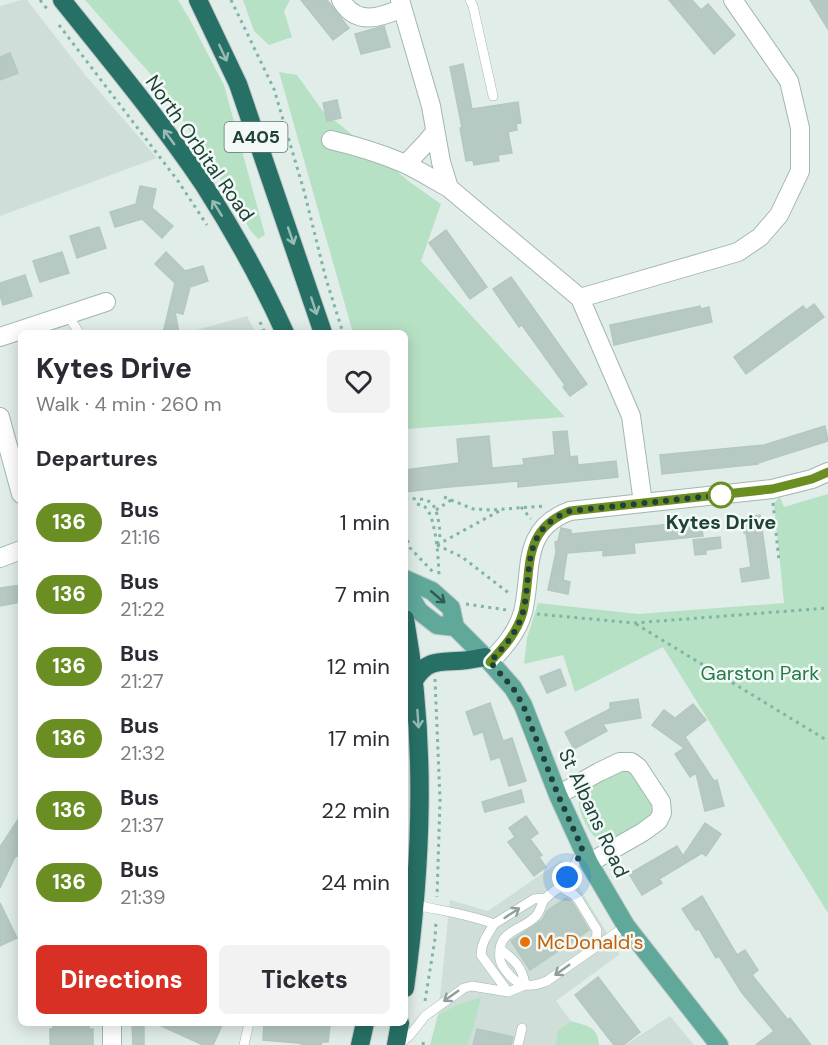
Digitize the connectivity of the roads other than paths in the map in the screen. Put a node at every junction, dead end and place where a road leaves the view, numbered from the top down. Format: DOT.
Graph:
graph roads {
  1 [pos="198,0"];
  2 [pos="341,0"];
  3 [pos="470,0"];
  4 [pos="734,0"];
  5 [pos="405,3"];
  6 [pos="55,5"];
  7 [pos="493,96"];
  8 [pos="435,132"];
  9 [pos="332,140"];
  10 [pos="406,164"];
  11 [pos="449,188"];
  12 [pos="580,298"];
  13 [pos="106,302"];
  14 [pos="68,315"];
  15 [pos="22,330"];
  16 [pos="77,330"];
  17 [pos="284,330"];
  18 [pos="322,330"];
  19 [pos="18,331"];
  20 [pos="0,337"];
  21 [pos="0,417"];
  22 [pos="7,470"];
  23 [pos="828,472"];
  24 [pos="18,489"];
  25 [pos="643,503"];
  26 [pos="18,551"];
  27 [pos="0,558"];
  28 [pos="408,580"];
  29 [pos="408,593"];
  30 [pos="455,627"];
  31 [pos="408,637"];
  32 [pos="487,660"];
  33 [pos="415,679"];
  34 [pos="558,795"];
  35 [pos="585,856"];
  36 [pos="560,887"];
  37 [pos="545,898"];
  38 [pos="416,904"];
  39 [pos="494,924"];
  40 [pos="626,926"];
  41 [pos="596,946"];
  42 [pos="408,965"];
  43 [pos="525,985"];
  44 [pos="508,992"];
  45 [pos="112,1026"];
  46 [pos="248,1026"];
  47 [pos="364,1026"];
  48 [pos="399,1026"];
  49 [pos="522,1028"];
  50 [pos="112,1045"];
  51 [pos="244,1045"];
  52 [pos="360,1045"];
  53 [pos="398,1045"];
  54 [pos="518,1045"];
  55 [pos="719,1045"];
  1 -- 18 [label="highway, North Orbital Road / A405, one-way"];
  2 -- 5 [label="street"];
  3 -- 7 [label="lane"];
  4 -- 12 [label="street"];
  5 -- 8 [label="street"];
  17 -- 6 [label="highway, North Orbital Road, one-way"];
  8 -- 10 [label="street"];
  8 -- 11 [label="street"];
  9 -- 10 [label="street"];
  10 -- 11 [label="street"];
  11 -- 12 [label="street"];
  12 -- 25 [label="street"];
  13 -- 14 [label="street"];
  14 -- 15 [label="street"];
  14 -- 16 [label="lane"];
  19 -- 20 [label="street"];
  21 -- 22 [label="street"];
  22 -- 24 [label="street"];
  23 -- 25 [label="street"];
  25 -- 32 [label="street"];
  26 -- 27 [label="street"];
  28 -- 30 [label="main road, St Albans Road, one-way"];
  29 -- 30 [label="main road, St Albans Road"];
  30 -- 32 [label="main road, St Albans Road"];
  31 -- 33 [label="highway"];
  32 -- 33 [label="highway"];
  32 -- 34 [label="main road, St Albans Road"];
  33 -- 38 [label="highway, one-way"];
  34 -- 35 [label="main road, St Albans Road"];
  34 -- 35 [label="street"];
  35 -- 36 [label="lane"];
  35 -- 40 [label="main road, St Albans Road"];
  36 -- 37 [label="lane"];
  36 -- 41 [label="lane"];
  39 -- 37 [label="lane, one-way"];
  37 -- 43 [label="lane"];
  38 -- 39 [label="lane"];
  38 -- 42 [label="highway"];
  39 -- 44 [label="lane"];
  40 -- 41 [label="lane"];
  40 -- 55 [label="main road, St Albans Road"];
  41 -- 43 [label="lane, one-way"];
  43 -- 44 [label="lane"];
  44 -- 53 [label="lane, one-way"];
  45 -- 50 [label="street"];
  46 -- 51 [label="lane"];
  47 -- 52 [label="highway"];
  48 -- 53 [label="highway"];
  49 -- 54 [label="lane"];
}
